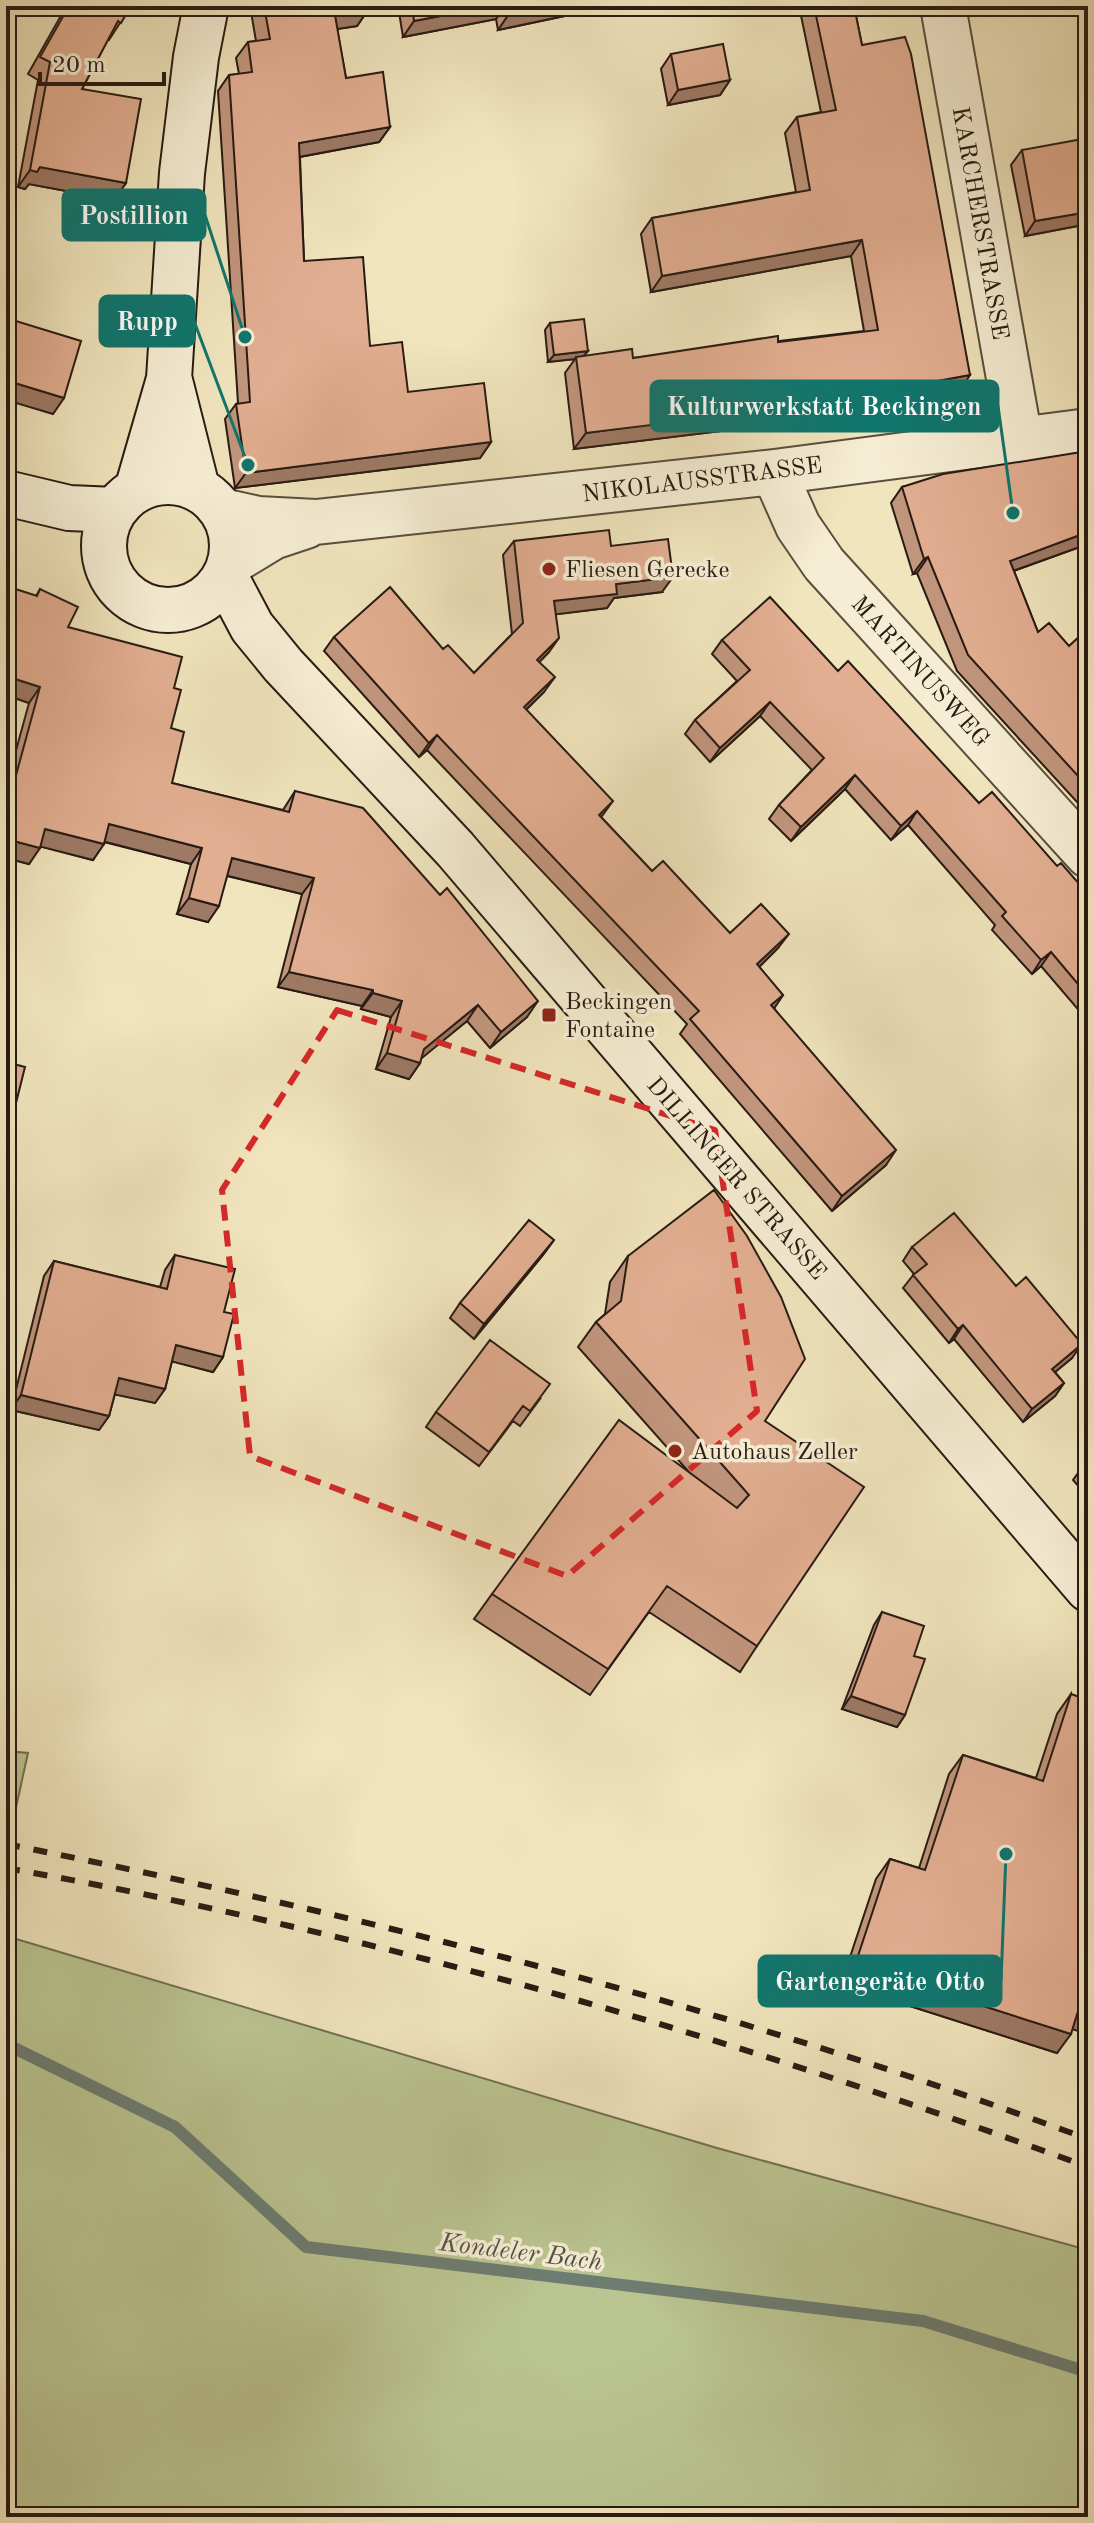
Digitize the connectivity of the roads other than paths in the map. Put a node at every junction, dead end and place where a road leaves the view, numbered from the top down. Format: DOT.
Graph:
graph roads {
  1 [pos="206,6"];
  2 [pos="943,6"];
  3 [pos="169,379"];
  4 [pos="1088,431"];
  5 [pos="1020,440"];
  6 [pos="774,472"];
  7 [pos="6,493"];
  8 [pos="126,500"];
  9 [pos="210,500"];
  10 [pos="316,522"];
  11 [pos="6,523"];
  12 [pos="105,559"];
  13 [pos="227,570"];
  14 [pos="179,609"];
  15 [pos="283,665"];
  16 [pos="1088,855"];
  17 [pos="1088,1589"];
  1 -- 3 [label="street"];
  2 -- 5 [label="street, KARCHERSTRASSE"];
  3 -- 8 [label="street"];
  3 -- 9 [label="street, DILLINGER STRASSE"];
  4 -- 5 [label="street, NIKOLAUSSTRASSE"];
  5 -- 6 [label="street, NIKOLAUSSTRASSE"];
  6 -- 10 [label="street, NIKOLAUSSTRASSE"];
  6 -- 16 [label="street, MARTINUSWEG"];
  7 -- 8 [label="street"];
  8 -- 9 [label="street"];
  8 -- 12 [label="street"];
  9 -- 10 [label="street, NIKOLAUSSTRASSE"];
  9 -- 13 [label="street, DILLINGER STRASSE"];
  10 -- 13 [label="street, NIKOLAUSSTRASSE"];
  11 -- 12 [label="street, DILLINGER STRASSE"];
  12 -- 14 [label="street, DILLINGER STRASSE"];
  13 -- 14 [label="street"];
  13 -- 15 [label="street, DILLINGER STRASSE"];
  14 -- 15 [label="street, DILLINGER STRASSE"];
  15 -- 17 [label="street, DILLINGER STRASSE"];
}
